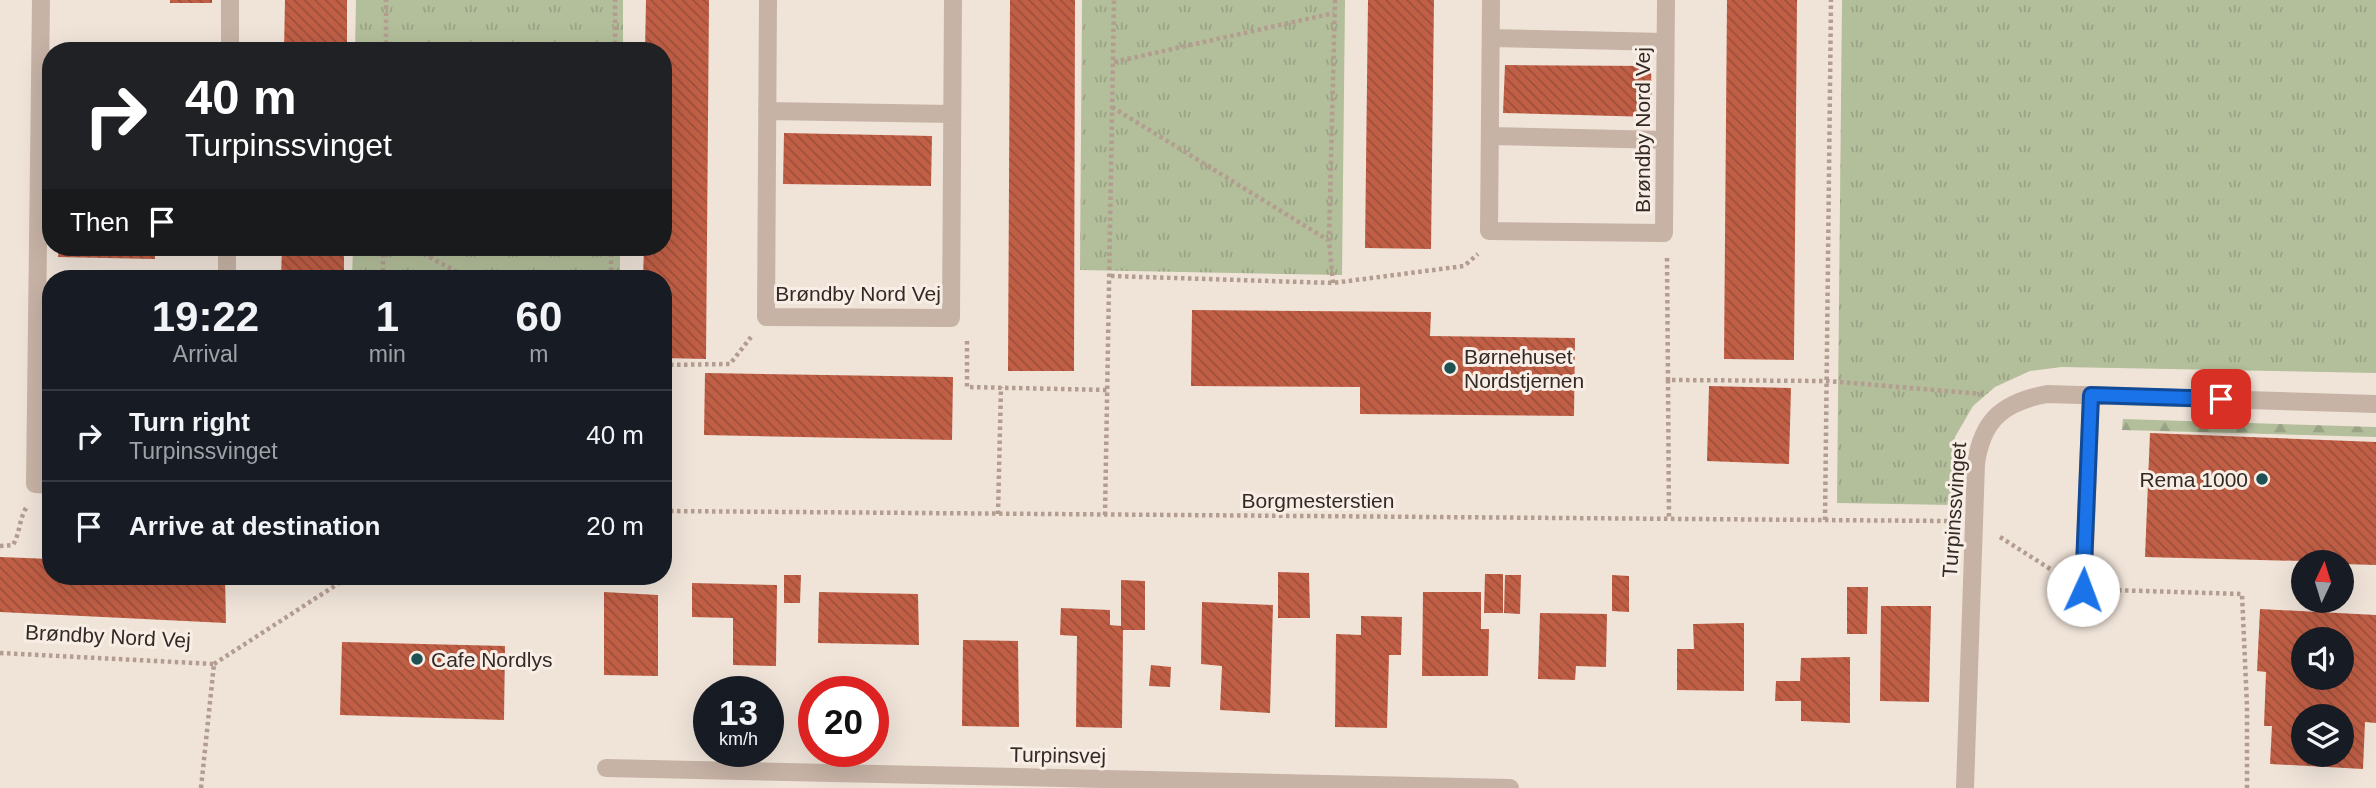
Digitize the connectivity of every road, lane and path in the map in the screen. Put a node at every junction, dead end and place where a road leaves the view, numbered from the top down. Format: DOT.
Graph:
graph roads {
  1 [pos="41,0"];
  2 [pos="230,0"];
  3 [pos="386,0"];
  4 [pos="615,0"];
  5 [pos="768,0"];
  6 [pos="953,0"];
  7 [pos="1114,0"];
  8 [pos="1335,0"];
  9 [pos="1491,0"];
  10 [pos="1665,0"];
  11 [pos="1831,0"];
  12 [pos="1334,13"];
  13 [pos="1491,38"];
  14 [pos="230,42"];
  15 [pos="386,42"];
  16 [pos="615,42"];
  17 [pos="1665,42"];
  18 [pos="1114,62"];
  19 [pos="1111,107"];
  20 [pos="767,111"];
  21 [pos="952,114"];
  22 [pos="1490,136"];
  23 [pos="1664,140"];
  24 [pos="1329,240"];
  25 [pos="1492,254"];
  26 [pos="428,256"];
  27 [pos="1654,257"];
  28 [pos="453,270"];
  29 [pos="1111,276"];
  30 [pos="1333,283"];
  31 [pos="766,317"];
  32 [pos="951,318"];
  33 [pos="672,365"];
  34 [pos="1668,380"];
  35 [pos="1828,381"];
  36 [pos="1001,387"];
  37 [pos="1108,390"];
  38 [pos="2091,395"];
  39 [pos="2013,404"];
  40 [pos="2376,404"];
  41 [pos="42,484"];
  42 [pos="672,511"];
  43 [pos="998,514"];
  44 [pos="1105,514"];
  45 [pos="1669,519"];
  46 [pos="19,520"];
  47 [pos="1825,520"];
  48 [pos="1973,521"];
  49 [pos="0,546"];
  50 [pos="335,585"];
  51 [pos="2242,594"];
  52 [pos="2083,601"];
  53 [pos="0,653"];
  54 [pos="214,664"];
  55 [pos="606,768"];
  56 [pos="201,788"];
  57 [pos="1510,788"];
  58 [pos="1965,788"];
  59 [pos="2247,788"];
  1 -- 41 [label="street"];
  2 -- 14 [label="street"];
  3 -- 15 [label="path"];
  4 -- 16 [label="path"];
  5 -- 20 [label="street, Brøndby Nord Vej"];
  6 -- 21 [label="street, Brøndby Nord Vej"];
  7 -- 18 [label="path"];
  8 -- 12 [label="path"];
  9 -- 13 [label="street, Brøndby Nord Vej"];
  10 -- 17 [label="street, Brøndby Nord Vej"];
  11 -- 35 [label="path"];
  12 -- 18 [label="path"];
  12 -- 24 [label="path"];
  13 -- 17 [label="street"];
  13 -- 22 [label="street, Brøndby Nord Vej"];
  17 -- 23 [label="street, Brøndby Nord Vej"];
  18 -- 19 [label="path"];
  19 -- 24 [label="path"];
  19 -- 29 [label="path"];
  20 -- 21 [label="street"];
  20 -- 31 [label="street, Brøndby Nord Vej"];
  21 -- 32 [label="street, Brøndby Nord Vej"];
  22 -- 23 [label="street"];
  22 -- 23 [label="street, Brøndby Nord Vej"];
  24 -- 30 [label="path"];
  25 -- 30 [label="path"];
  26 -- 28 [label="path"];
  27 -- 34 [label="path"];
  29 -- 30 [label="path"];
  29 -- 37 [label="path"];
  31 -- 32 [label="street, Brøndby Nord Vej"];
  31 -- 33 [label="path"];
  32 -- 36 [label="path"];
  34 -- 35 [label="path"];
  34 -- 45 [label="path"];
  35 -- 39 [label="path"];
  35 -- 47 [label="path"];
  36 -- 37 [label="path"];
  36 -- 43 [label="path"];
  37 -- 44 [label="path"];
  38 -- 39 [label="street, Turpinssvinget"];
  38 -- 40 [label="street, Turpinssvinget"];
  38 -- 52 [label="street"];
  39 -- 48 [label="street, Turpinssvinget"];
  42 -- 43 [label="path, Borgmesterstien"];
  43 -- 44 [label="path, Borgmesterstien"];
  44 -- 45 [label="path, Borgmesterstien"];
  45 -- 47 [label="path, Borgmesterstien"];
  46 -- 49 [label="path"];
  47 -- 48 [label="path, Borgmesterstien"];
  48 -- 58 [label="street, Turpinssvinget"];
  50 -- 54 [label="path"];
  51 -- 59 [label="path"];
  53 -- 54 [label="path, Brøndby Nord Vej"];
  54 -- 56 [label="path"];
  55 -- 57 [label="street, Turpinsvej"];
}
